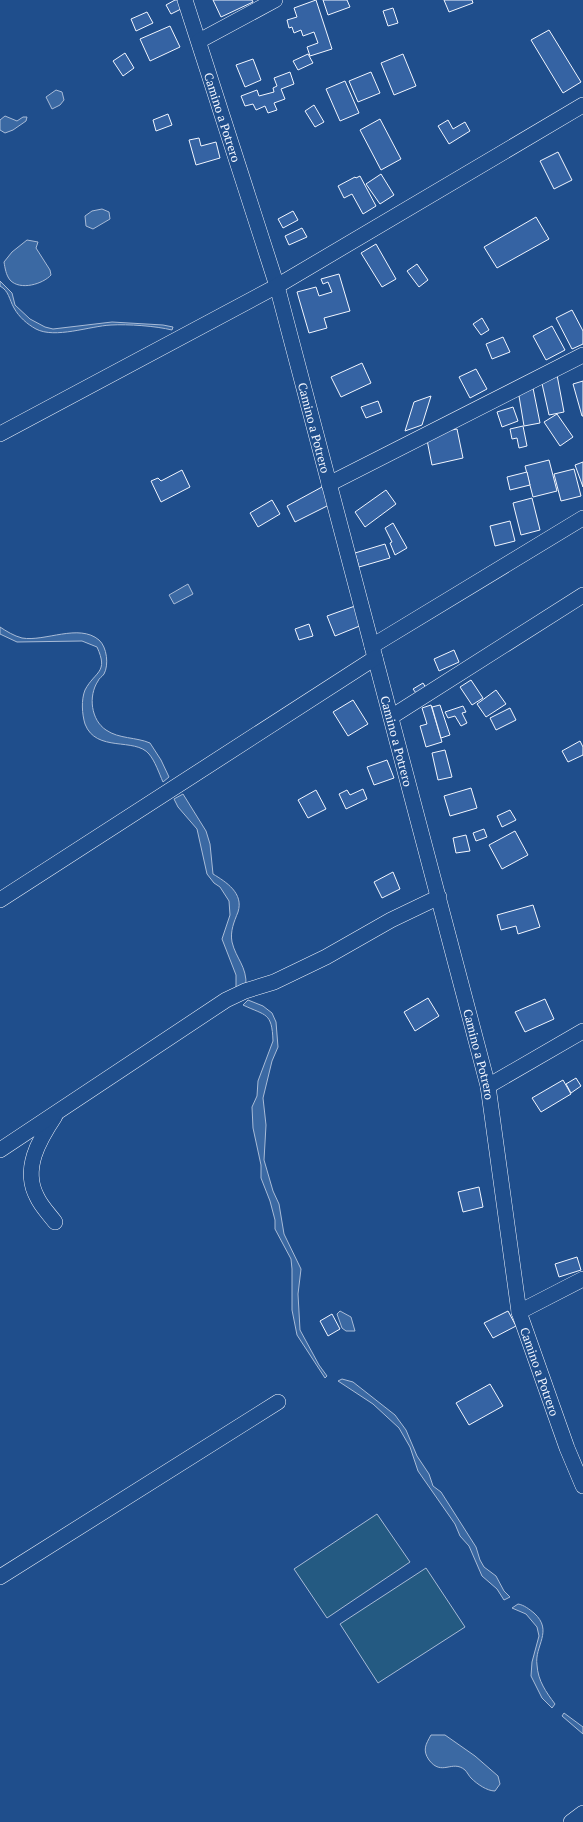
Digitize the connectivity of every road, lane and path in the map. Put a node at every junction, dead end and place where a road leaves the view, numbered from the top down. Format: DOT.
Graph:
graph roads {
  1 [pos="185,0"];
  2 [pos="275,0"];
  3 [pos="199,41"];
  4 [pos="583,105"];
  5 [pos="277,286"];
  6 [pos="583,355"];
  7 [pos="0,434"];
  8 [pos="329,484"];
  9 [pos="583,518"];
  10 [pos="583,595"];
  11 [pos="374,652"];
  12 [pos="391,717"];
  13 [pos="439,897"];
  14 [pos="0,900"];
  15 [pos="583,1031"];
  16 [pos="488,1086"];
  17 [pos="59,1110"];
  18 [pos="0,1150"];
  19 [pos="55,1222"];
  20 [pos="583,1279"];
  21 [pos="519,1312"];
  22 [pos="278,1402"];
  23 [pos="583,1486"];
  24 [pos="0,1577"];
  25 [pos="583,1813"];
  26 [pos="571,1822"];
  1 -- 3 [label="street, Camino a Potrero"];
  2 -- 3 [label="street"];
  3 -- 5 [label="street, Camino a Potrero"];
  4 -- 5 [label="street"];
  5 -- 7 [label="street"];
  5 -- 8 [label="street, Camino a Potrero"];
  6 -- 8 [label="street"];
  8 -- 11 [label="street, Camino a Potrero"];
  9 -- 11 [label="street"];
  10 -- 12 [label="street"];
  11 -- 12 [label="street, Camino a Potrero"];
  11 -- 14 [label="street"];
  12 -- 13 [label="street, Camino a Potrero"];
  13 -- 16 [label="street, Camino a Potrero"];
  13 -- 17 [label="street"];
  15 -- 16 [label="street"];
  16 -- 21 [label="street, Camino a Potrero"];
  17 -- 18 [label="street"];
  17 -- 19 [label="street"];
  20 -- 21 [label="street"];
  21 -- 23 [label="street, Camino a Potrero"];
  22 -- 24 [label="street"];
  25 -- 26 [label="street"];
}
